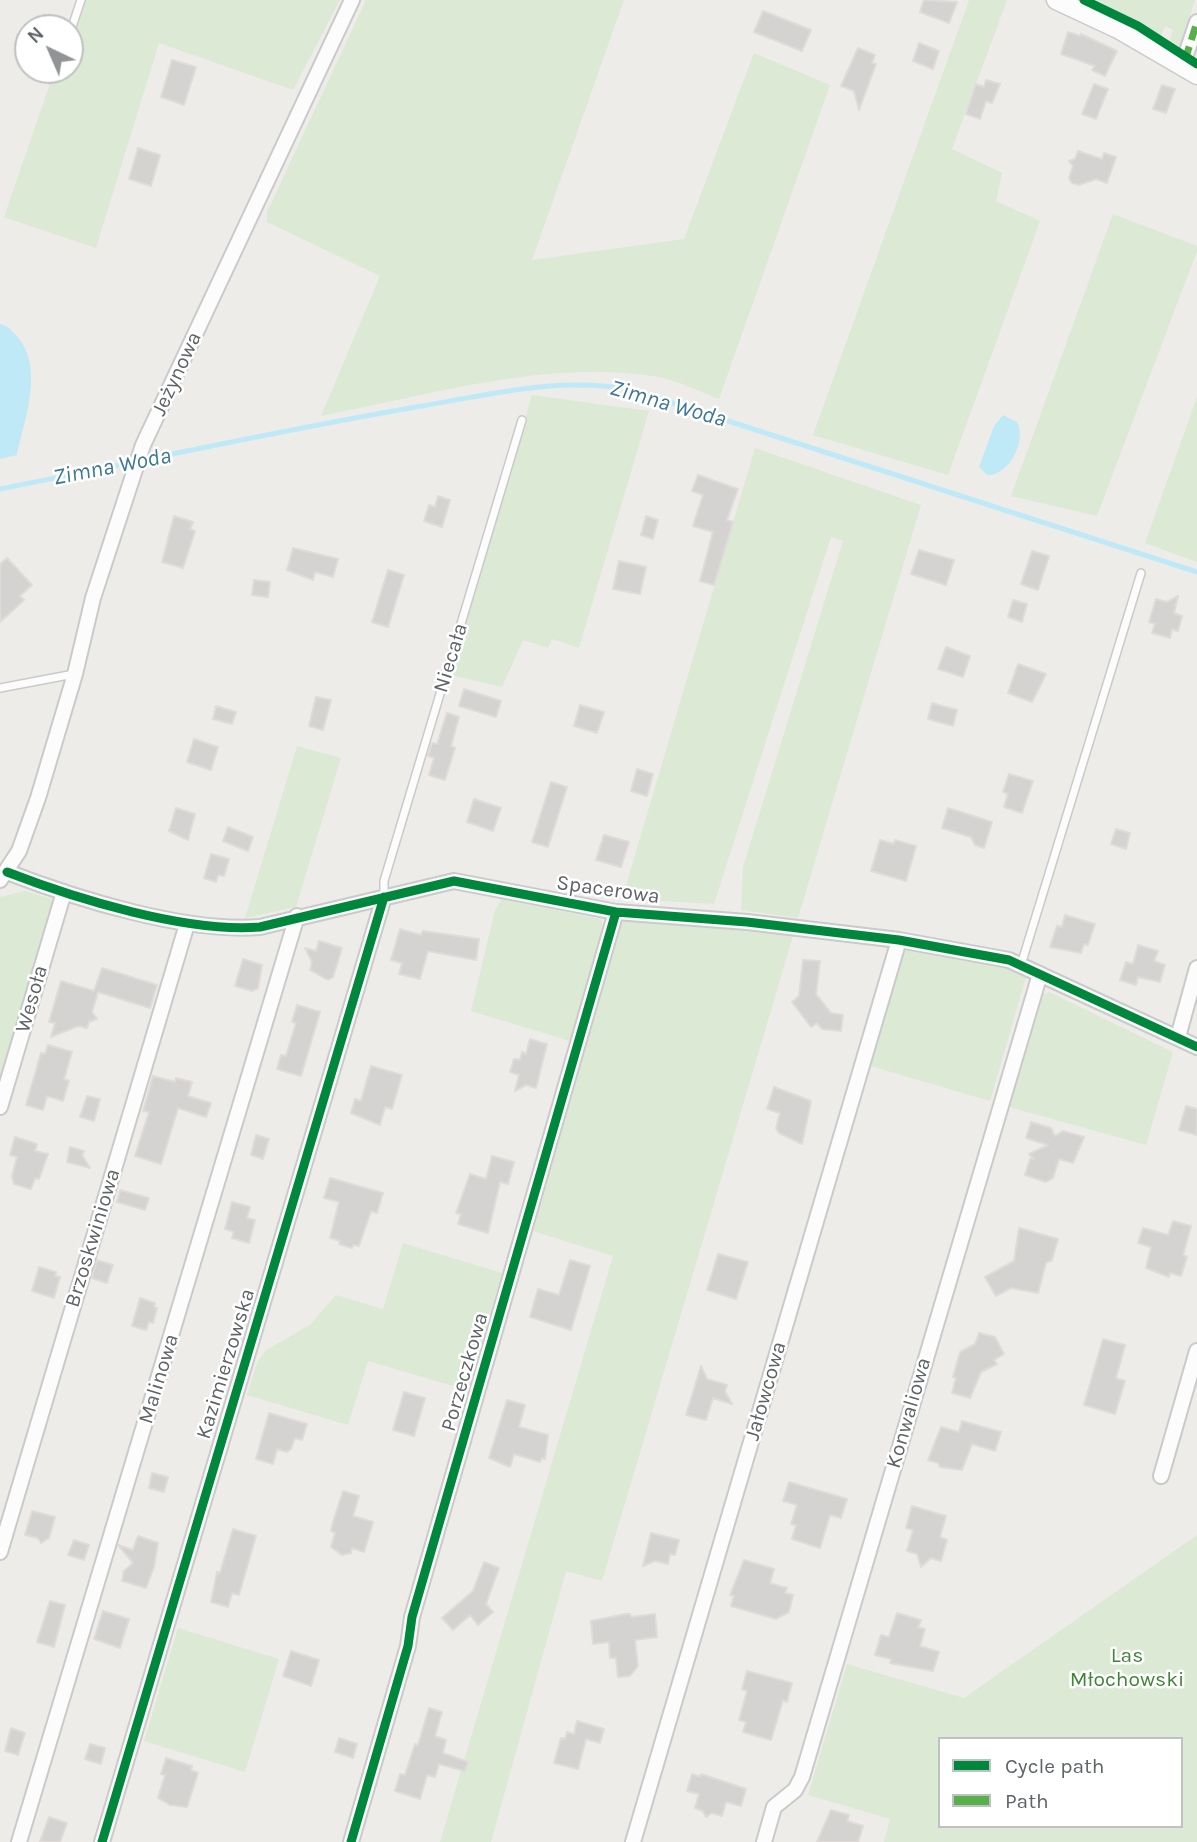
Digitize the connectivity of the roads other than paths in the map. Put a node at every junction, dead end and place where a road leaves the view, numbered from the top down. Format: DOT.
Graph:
graph roads {
  1 [pos="352,0"];
  2 [pos="1056,0"];
  3 [pos="1197,22"];
  4 [pos="1190,71"];
  5 [pos="522,420"];
  6 [pos="1141,573"];
  7 [pos="75,674"];
  8 [pos="0,688"];
  9 [pos="4,876"];
  10 [pos="64,892"];
  11 [pos="384,897"];
  12 [pos="617,912"];
  13 [pos="297,916"];
  14 [pos="187,924"];
  15 [pos="899,940"];
  16 [pos="1021,965"];
  17 [pos="1197,968"];
  18 [pos="1040,974"];
  19 [pos="1178,1037"];
  20 [pos="1197,1047"];
  21 [pos="0,1107"];
  22 [pos="1197,1352"];
  23 [pos="1161,1476"];
  24 [pos="0,1552"];
  25 [pos="19,1842"];
  26 [pos="102,1842"];
  27 [pos="351,1842"];
  28 [pos="633,1842"];
  29 [pos="764,1842"];
  1 -- 7 [label="street, Jeżynowa"];
  2 -- 4 [label="street"];
  3 -- 4 [label="street"];
  5 -- 11 [label="lane, Niecała"];
  6 -- 16 [label="lane"];
  7 -- 8 [label="lane"];
  7 -- 9 [label="street, Jeżynowa"];
  9 -- 10 [label="street, Spacerowa"];
  10 -- 14 [label="street, Spacerowa"];
  10 -- 21 [label="street, Wesoła"];
  11 -- 12 [label="street, Spacerowa"];
  11 -- 13 [label="street, Spacerowa"];
  11 -- 26 [label="street, Kazimierzowska"];
  12 -- 15 [label="street, Spacerowa"];
  12 -- 27 [label="street, Porzeczkowa"];
  13 -- 14 [label="street, Spacerowa"];
  13 -- 25 [label="street, Malinowa"];
  14 -- 24 [label="street, Brzoskwiniowa"];
  15 -- 16 [label="street, Spacerowa"];
  15 -- 28 [label="street, Jałowcowa"];
  16 -- 18 [label="street, Spacerowa"];
  17 -- 19 [label="street"];
  18 -- 19 [label="street, Spacerowa"];
  18 -- 29 [label="street, Konwaliowa"];
  19 -- 20 [label="street, Spacerowa"];
  22 -- 23 [label="street"];
}
